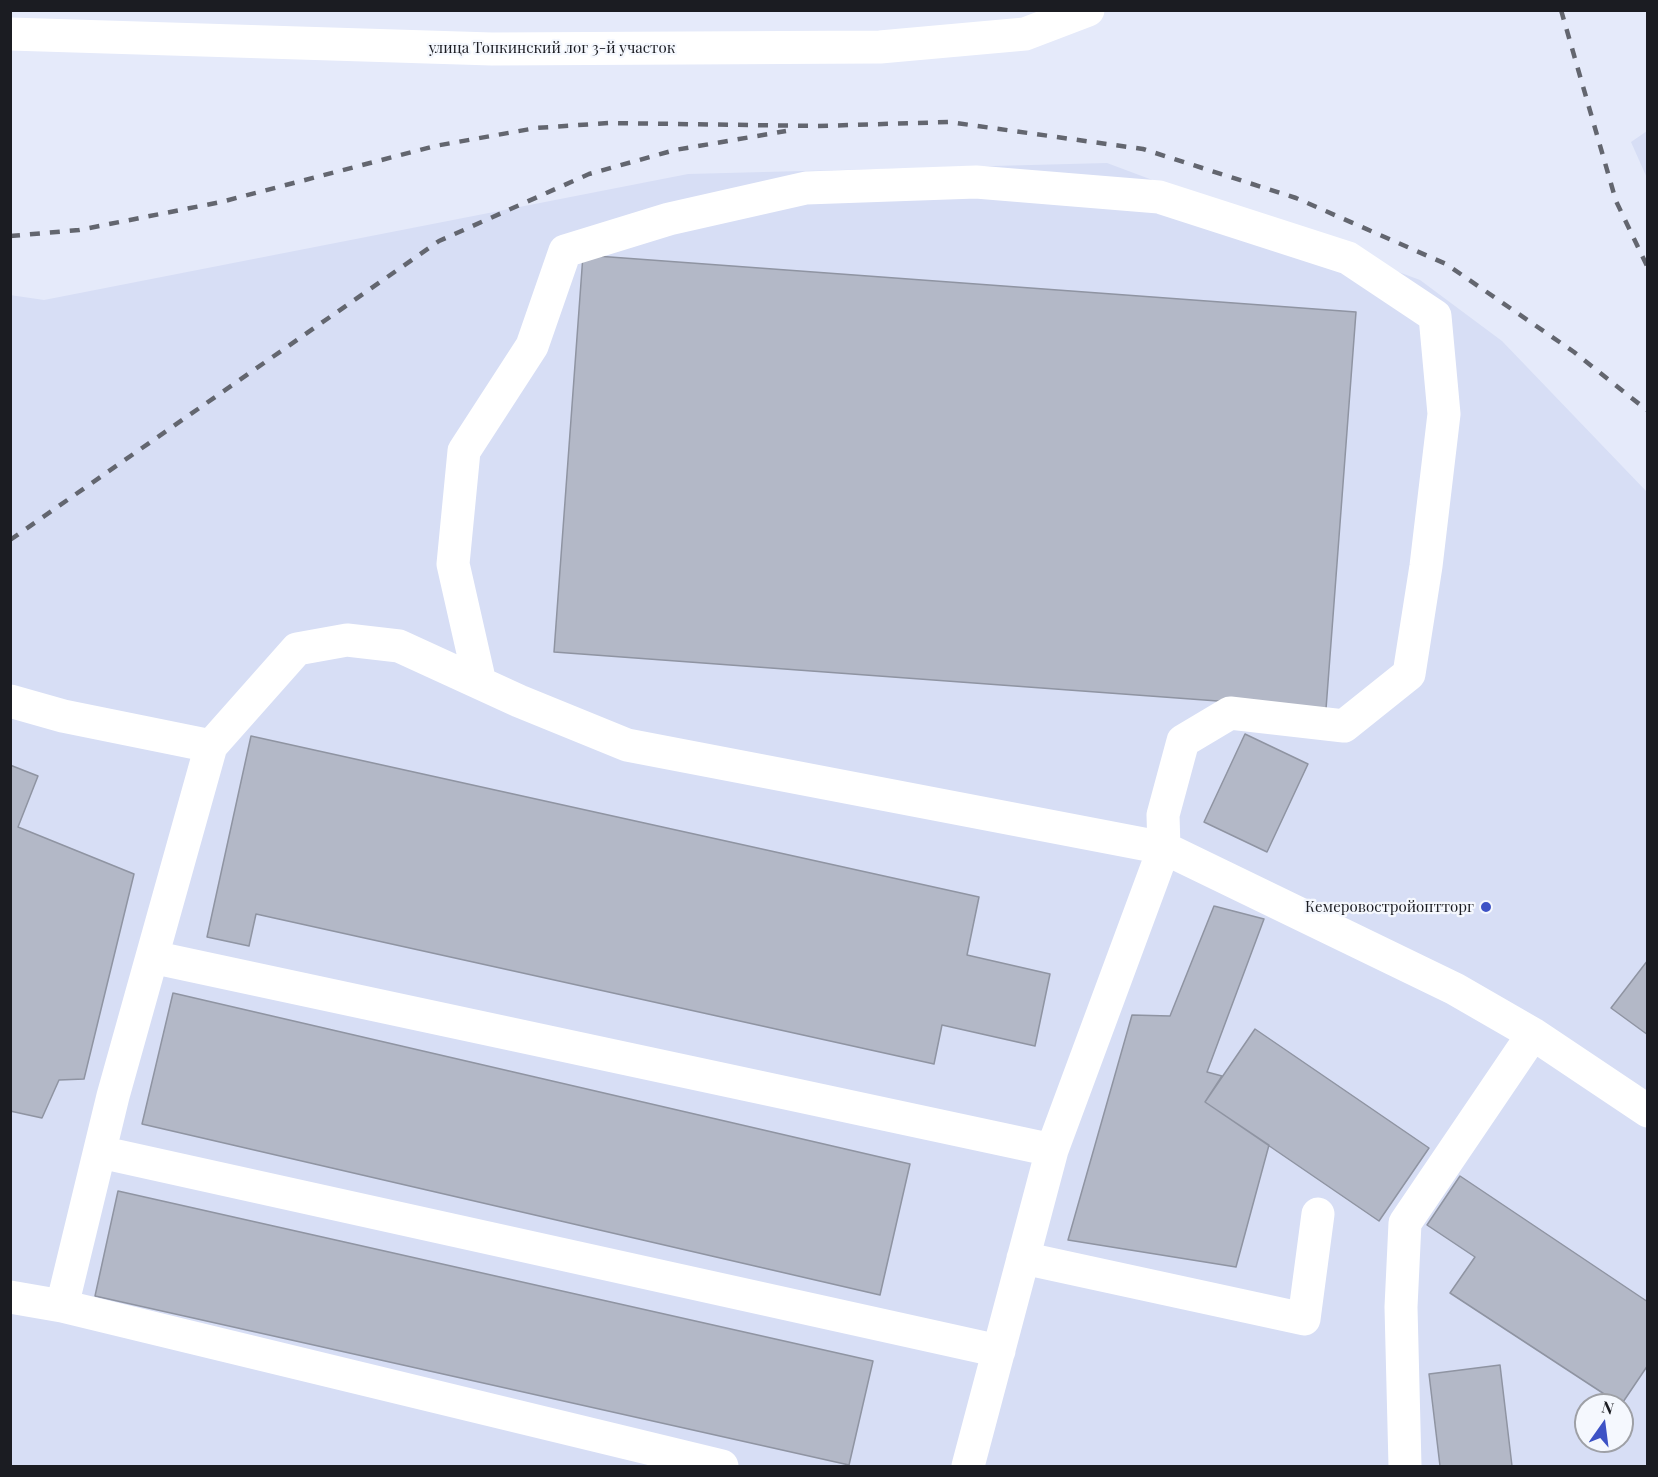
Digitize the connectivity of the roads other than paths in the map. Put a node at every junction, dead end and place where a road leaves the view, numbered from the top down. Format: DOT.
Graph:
graph roads {
  1 [pos="1088,10"];
  2 [pos="10,34"];
  3 [pos="480,683"];
  4 [pos="10,701"];
  5 [pos="212,746"];
  6 [pos="1164,848"];
  7 [pos="152,957"];
  8 [pos="1533,1034"];
  9 [pos="1647,1111"];
  10 [pos="1052,1150"];
  11 [pos="100,1152"];
  12 [pos="1318,1214"];
  13 [pos="1023,1258"];
  14 [pos="10,1297"];
  15 [pos="62,1306"];
  16 [pos="999,1351"];
  17 [pos="722,1467"];
  18 [pos="968,1467"];
  19 [pos="1405,1467"];
  1 -- 2 [label="street, улица Топкинский лог 3-й участок"];
  3 -- 5 [label="street"];
  3 -- 6 [label="street"];
  3 -- 6 [label="street"];
  4 -- 5 [label="street"];
  5 -- 7 [label="street"];
  6 -- 8 [label="street"];
  6 -- 10 [label="street"];
  7 -- 10 [label="street"];
  7 -- 11 [label="street"];
  8 -- 9 [label="street"];
  8 -- 19 [label="street"];
  10 -- 13 [label="street"];
  11 -- 15 [label="street"];
  11 -- 16 [label="street"];
  12 -- 13 [label="street"];
  13 -- 16 [label="street"];
  14 -- 15 [label="street"];
  15 -- 17 [label="street"];
  16 -- 18 [label="street"];
}
